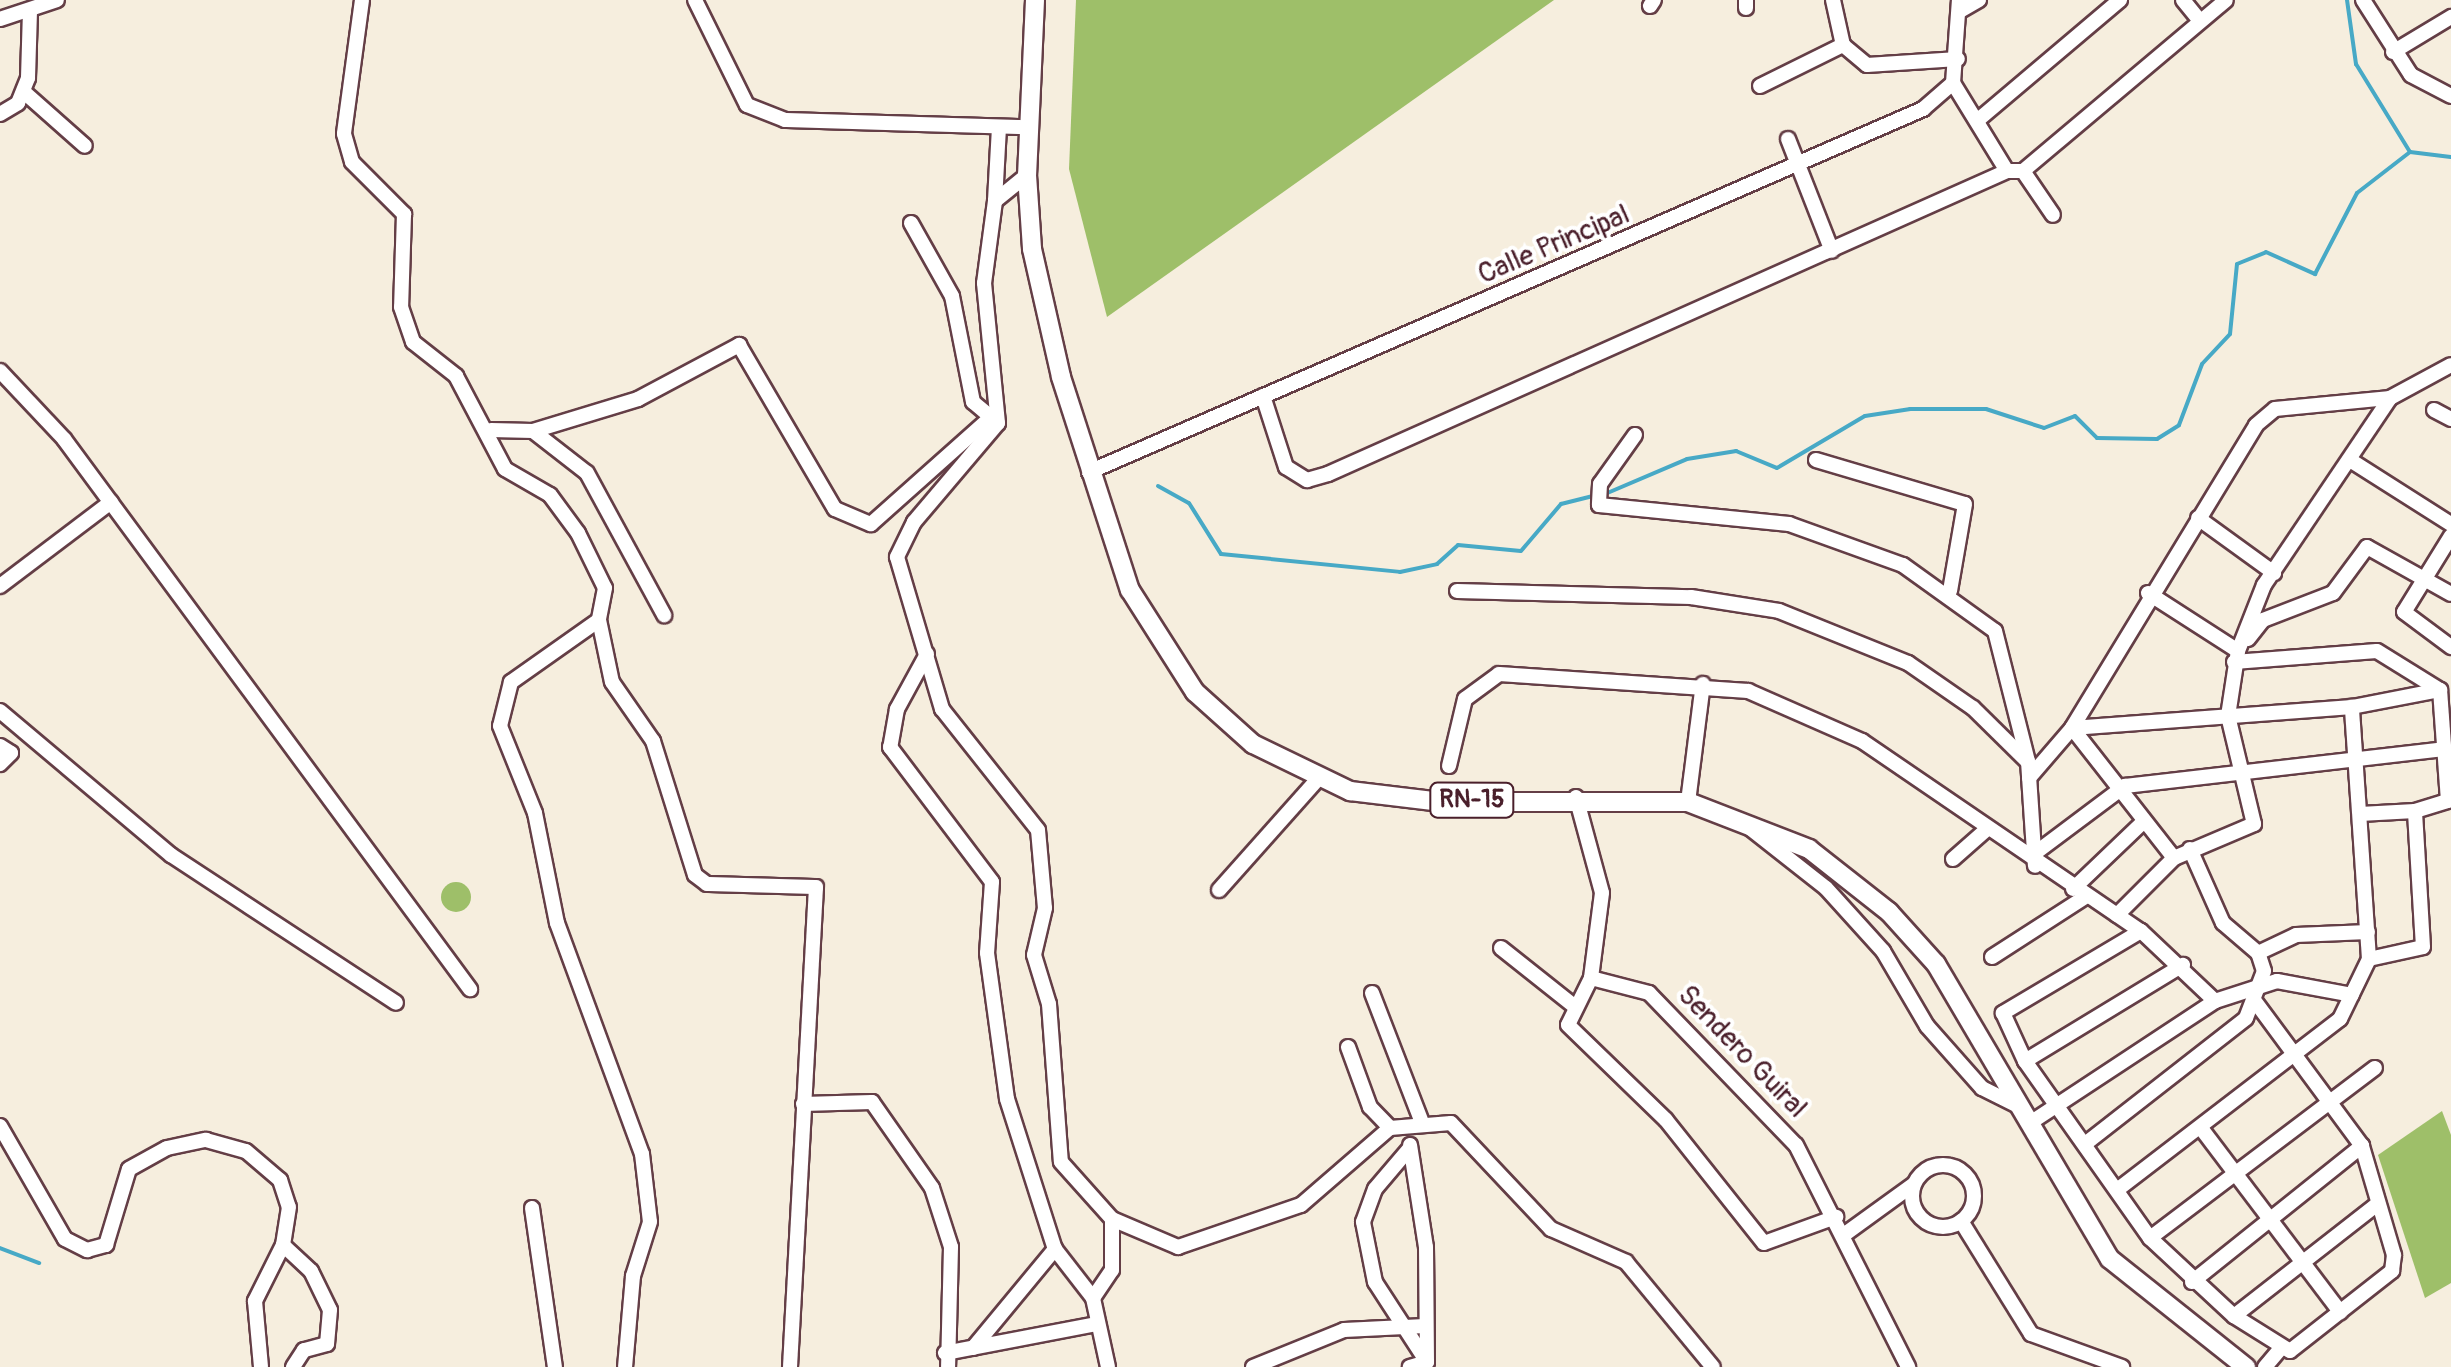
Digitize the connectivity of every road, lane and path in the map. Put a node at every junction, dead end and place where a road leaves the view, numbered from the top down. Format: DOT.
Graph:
graph roads {
  1 [pos="57,0"];
  2 [pos="362,0"];
  3 [pos="695,0"];
  4 [pos="1034,0"];
  5 [pos="1833,0"];
  6 [pos="1979,0"];
  7 [pos="2120,0"];
  8 [pos="2183,0"];
  9 [pos="2226,0"];
  10 [pos="2364,0"];
  11 [pos="1960,5"];
  12 [pos="30,12"];
  13 [pos="2451,17"];
  14 [pos="0,19"];
  15 [pos="2199,20"];
  16 [pos="1843,45"];
  17 [pos="2393,52"];
  18 [pos="1958,59"];
  19 [pos="1952,83"];
  20 [pos="1760,86"];
  21 [pos="24,92"];
  22 [pos="2451,96"];
  23 [pos="0,114"];
  24 [pos="1978,120"];
  25 [pos="999,127"];
  26 [pos="1028,127"];
  27 [pos="1788,139"];
  28 [pos="85,146"];
  29 [pos="1801,166"];
  30 [pos="2007,171"];
  31 [pos="2023,172"];
  32 [pos="1026,175"];
  33 [pos="994,201"];
  34 [pos="2053,215"];
  35 [pos="910,224"];
  36 [pos="1832,250"];
  37 [pos="2451,365"];
  38 [pos="0,371"];
  39 [pos="1263,396"];
  40 [pos="2390,398"];
  41 [pos="2434,410"];
  42 [pos="2451,419"];
  43 [pos="993,421"];
  44 [pos="491,430"];
  45 [pos="532,432"];
  46 [pos="1635,434"];
  47 [pos="1816,460"];
  48 [pos="2350,460"];
  49 [pos="1089,472"];
  50 [pos="111,502"];
  51 [pos="2198,518"];
  52 [pos="2451,524"];
  53 [pos="2451,536"];
  54 [pos="2274,573"];
  55 [pos="2421,577"];
  56 [pos="0,586"];
  57 [pos="1950,591"];
  58 [pos="1457,592"];
  59 [pos="2148,593"];
  60 [pos="2451,594"];
  61 [pos="664,616"];
  62 [pos="598,620"];
  63 [pos="2451,648"];
  64 [pos="928,654"];
  65 [pos="2236,656"];
  66 [pos="1704,684"];
  67 [pos="2440,690"];
  68 [pos="2352,707"];
  69 [pos="0,712"];
  70 [pos="2228,716"];
  71 [pos="2072,728"];
  72 [pos="0,746"];
  73 [pos="2444,749"];
  74 [pos="2354,759"];
  75 [pos="2028,761"];
  76 [pos="0,764"];
  77 [pos="1449,766"];
  78 [pos="2234,766"];
  79 [pos="2029,778"];
  80 [pos="1318,779"];
  81 [pos="2113,790"];
  82 [pos="1576,796"];
  83 [pos="1688,802"];
  84 [pos="2415,811"];
  85 [pos="2360,814"];
  86 [pos="1738,819"];
  87 [pos="2140,825"];
  88 [pos="1987,829"];
  89 [pos="2190,848"];
  90 [pos="2174,858"];
  91 [pos="1953,859"];
  92 [pos="2034,860"];
  93 [pos="1219,890"];
  94 [pos="2079,893"];
  95 [pos="2117,915"];
  96 [pos="2141,931"];
  97 [pos="2368,932"];
  98 [pos="1501,948"];
  99 [pos="2258,953"];
  100 [pos="1992,957"];
  101 [pos="2369,959"];
  102 [pos="2183,965"];
  103 [pos="1591,978"];
  104 [pos="470,989"];
  105 [pos="1372,994"];
  106 [pos="2256,995"];
  107 [pos="2352,995"];
  108 [pos="2215,1001"];
  109 [pos="396,1003"];
  110 [pos="1573,1005"];
  111 [pos="1348,1047"];
  112 [pos="2298,1057"];
  113 [pos="2025,1062"];
  114 [pos="2375,1068"];
  115 [pos="2332,1102"];
  116 [pos="803,1104"];
  117 [pos="2058,1106"];
  118 [pos="2026,1115"];
  119 [pos="1421,1120"];
  120 [pos="0,1126"];
  121 [pos="1390,1128"];
  122 [pos="2201,1128"];
  123 [pos="1408,1132"];
  124 [pos="2085,1144"];
  125 [pos="2362,1146"];
  126 [pos="1409,1148"];
  127 [pos="2236,1173"];
  128 [pos="1914,1184"];
  129 [pos="2117,1190"];
  130 [pos="2376,1205"];
  131 [pos="532,1208"];
  132 [pos="1836,1217"];
  133 [pos="1112,1219"];
  134 [pos="2271,1220"];
  135 [pos="1962,1221"];
  136 [pos="1844,1234"];
  137 [pos="2150,1238"];
  138 [pos="284,1246"];
  139 [pos="1056,1249"];
  140 [pos="2304,1264"];
  141 [pos="2192,1282"];
  142 [pos="1093,1298"];
  143 [pos="2340,1312"];
  144 [pos="2234,1316"];
  145 [pos="1098,1324"];
  146 [pos="1425,1326"];
  147 [pos="1399,1327"];
  148 [pos="973,1348"];
  149 [pos="2280,1349"];
  150 [pos="946,1360"];
  151 [pos="1428,1365"];
  152 [pos="261,1367"];
  153 [pos="294,1367"];
  154 [pos="555,1367"];
  155 [pos="625,1367"];
  156 [pos="790,1367"];
  157 [pos="1108,1367"];
  158 [pos="1252,1367"];
  159 [pos="1410,1367"];
  160 [pos="1712,1367"];
  161 [pos="1908,1367"];
  162 [pos="2122,1367"];
  163 [pos="2246,1367"];
  164 [pos="2265,1367"];
  1 -- 12 [label="street"];
  2 -- 44 [label="street"];
  3 -- 25 [label="street"];
  4 -- 26 [label="main road, RN-15"];
  5 -- 16 [label="street"];
  6 -- 11 [label="street"];
  7 -- 24 [label="street"];
  8 -- 15 [label="street"];
  9 -- 15 [label="street"];
  10 -- 17 [label="street"];
  11 -- 18 [label="street"];
  12 -- 14 [label="street"];
  12 -- 21 [label="street"];
  13 -- 17 [label="street"];
  15 -- 31 [label="street"];
  16 -- 18 [label="street"];
  16 -- 20 [label="street"];
  17 -- 22 [label="street"];
  18 -- 19 [label="street"];
  19 -- 24 [label="street"];
  19 -- 29 [label="street, Calle Principal"];
  21 -- 23 [label="street"];
  21 -- 28 [label="street"];
  24 -- 30 [label="street"];
  25 -- 26 [label="street"];
  25 -- 33 [label="street"];
  26 -- 32 [label="main road, RN-15"];
  27 -- 29 [label="street"];
  29 -- 36 [label="street"];
  29 -- 39 [label="street, Calle Principal"];
  30 -- 31 [label="street"];
  30 -- 36 [label="street"];
  31 -- 34 [label="street"];
  32 -- 33 [label="street"];
  32 -- 49 [label="main road, RN-15"];
  33 -- 43 [label="street"];
  35 -- 43 [label="street"];
  36 -- 39 [label="street"];
  37 -- 40 [label="street"];
  38 -- 50 [label="street"];
  39 -- 49 [label="street, Calle Principal"];
  40 -- 48 [label="street"];
  40 -- 51 [label="street"];
  41 -- 42 [label="street"];
  43 -- 45 [label="street"];
  43 -- 64 [label="street"];
  44 -- 45 [label="street"];
  44 -- 62 [label="street"];
  45 -- 61 [label="street"];
  46 -- 57 [label="street"];
  47 -- 57 [label="street"];
  48 -- 52 [label="street"];
  48 -- 54 [label="street"];
  49 -- 80 [label="main road, RN-15"];
  50 -- 56 [label="street"];
  50 -- 104 [label="street"];
  51 -- 54 [label="street"];
  51 -- 59 [label="street"];
  53 -- 55 [label="street"];
  54 -- 65 [label="street"];
  55 -- 60 [label="street"];
  55 -- 63 [label="street"];
  55 -- 65 [label="street"];
  57 -- 75 [label="street"];
  58 -- 75 [label="street"];
  59 -- 65 [label="street"];
  59 -- 71 [label="street"];
  62 -- 116 [label="street"];
  62 -- 155 [label="street"];
  64 -- 133 [label="street"];
  64 -- 139 [label="street"];
  65 -- 67 [label="street"];
  65 -- 70 [label="street"];
  66 -- 77 [label="street"];
  66 -- 83 [label="street"];
  66 -- 88 [label="street"];
  67 -- 68 [label="street"];
  67 -- 73 [label="street"];
  68 -- 70 [label="street"];
  68 -- 74 [label="street"];
  69 -- 109 [label="street"];
  70 -- 71 [label="street"];
  70 -- 78 [label="street"];
  71 -- 79 [label="street"];
  71 -- 81 [label="street"];
  72 -- 76 [label="street"];
  73 -- 74 [label="street"];
  73 -- 84 [label="street"];
  74 -- 78 [label="street"];
  74 -- 85 [label="street"];
  75 -- 79 [label="street"];
  78 -- 81 [label="street"];
  78 -- 89 [label="street"];
  79 -- 92 [label="street"];
  80 -- 82 [label="main road, RN-15"];
  80 -- 93 [label="street"];
  81 -- 87 [label="street"];
  81 -- 92 [label="street"];
  82 -- 83 [label="main road, RN-15"];
  82 -- 103 [label="street"];
  83 -- 86 [label="main road, RN-15"];
  84 -- 85 [label="street"];
  84 -- 101 [label="street"];
  85 -- 97 [label="street"];
  86 -- 118 [label="street"];
  86 -- 118 [label="main road, RN-15"];
  87 -- 90 [label="street"];
  87 -- 94 [label="street"];
  88 -- 91 [label="street"];
  88 -- 92 [label="street"];
  89 -- 90 [label="street"];
  89 -- 99 [label="street"];
  90 -- 95 [label="street"];
  92 -- 94 [label="street"];
  94 -- 95 [label="street"];
  94 -- 100 [label="street"];
  95 -- 96 [label="street"];
  96 -- 102 [label="street"];
  96 -- 113 [label="street"];
  97 -- 99 [label="street"];
  97 -- 101 [label="street"];
  98 -- 110 [label="street"];
  99 -- 106 [label="street"];
  101 -- 107 [label="street"];
  102 -- 108 [label="street"];
  102 -- 113 [label="street"];
  103 -- 110 [label="street"];
  103 -- 132 [label="street, Sendero Guiral"];
  105 -- 119 [label="street"];
  106 -- 107 [label="street"];
  106 -- 108 [label="street"];
  106 -- 112 [label="street"];
  106 -- 124 [label="street"];
  107 -- 112 [label="street"];
  108 -- 117 [label="street"];
  110 -- 132 [label="street"];
  111 -- 121 [label="street"];
  112 -- 115 [label="street"];
  112 -- 122 [label="street"];
  113 -- 117 [label="street"];
  114 -- 115 [label="street"];
  115 -- 125 [label="street"];
  115 -- 127 [label="street"];
  116 -- 150 [label="street"];
  116 -- 156 [label="street"];
  117 -- 118 [label="street"];
  117 -- 124 [label="street"];
  118 -- 163 [label="main road, RN-15"];
  119 -- 123 [label="street"];
  119 -- 160 [label="street"];
  120 -- 138 [label="street"];
  121 -- 123 [label="street"];
  121 -- 133 [label="street"];
  122 -- 127 [label="street"];
  122 -- 129 [label="street"];
  123 -- 126 [label="street"];
  124 -- 129 [label="street"];
  125 -- 130 [label="street"];
  125 -- 134 [label="street"];
  126 -- 146 [label="street"];
  126 -- 147 [label="street"];
  127 -- 134 [label="street"];
  127 -- 137 [label="street"];
  128 -- 135 [label="street"];
  128 -- 135 [label="street"];
  128 -- 136 [label="street"];
  129 -- 137 [label="street"];
  130 -- 140 [label="street"];
  130 -- 143 [label="street"];
  131 -- 154 [label="street"];
  132 -- 136 [label="street, Sendero Guiral"];
  133 -- 142 [label="street"];
  134 -- 140 [label="street"];
  134 -- 141 [label="street"];
  135 -- 162 [label="street"];
  136 -- 161 [label="street, Sendero Guiral"];
  137 -- 141 [label="street"];
  138 -- 152 [label="street"];
  138 -- 153 [label="street"];
  139 -- 142 [label="street"];
  139 -- 148 [label="street"];
  140 -- 143 [label="street"];
  140 -- 144 [label="street"];
  141 -- 144 [label="street"];
  142 -- 145 [label="street"];
  143 -- 149 [label="street"];
  144 -- 149 [label="street"];
  145 -- 148 [label="street"];
  145 -- 157 [label="street"];
  146 -- 147 [label="street"];
  146 -- 151 [label="street"];
  147 -- 151 [label="street"];
  147 -- 158 [label="street"];
  148 -- 150 [label="street"];
  149 -- 164 [label="street"];
  151 -- 159 [label="street"];
}
